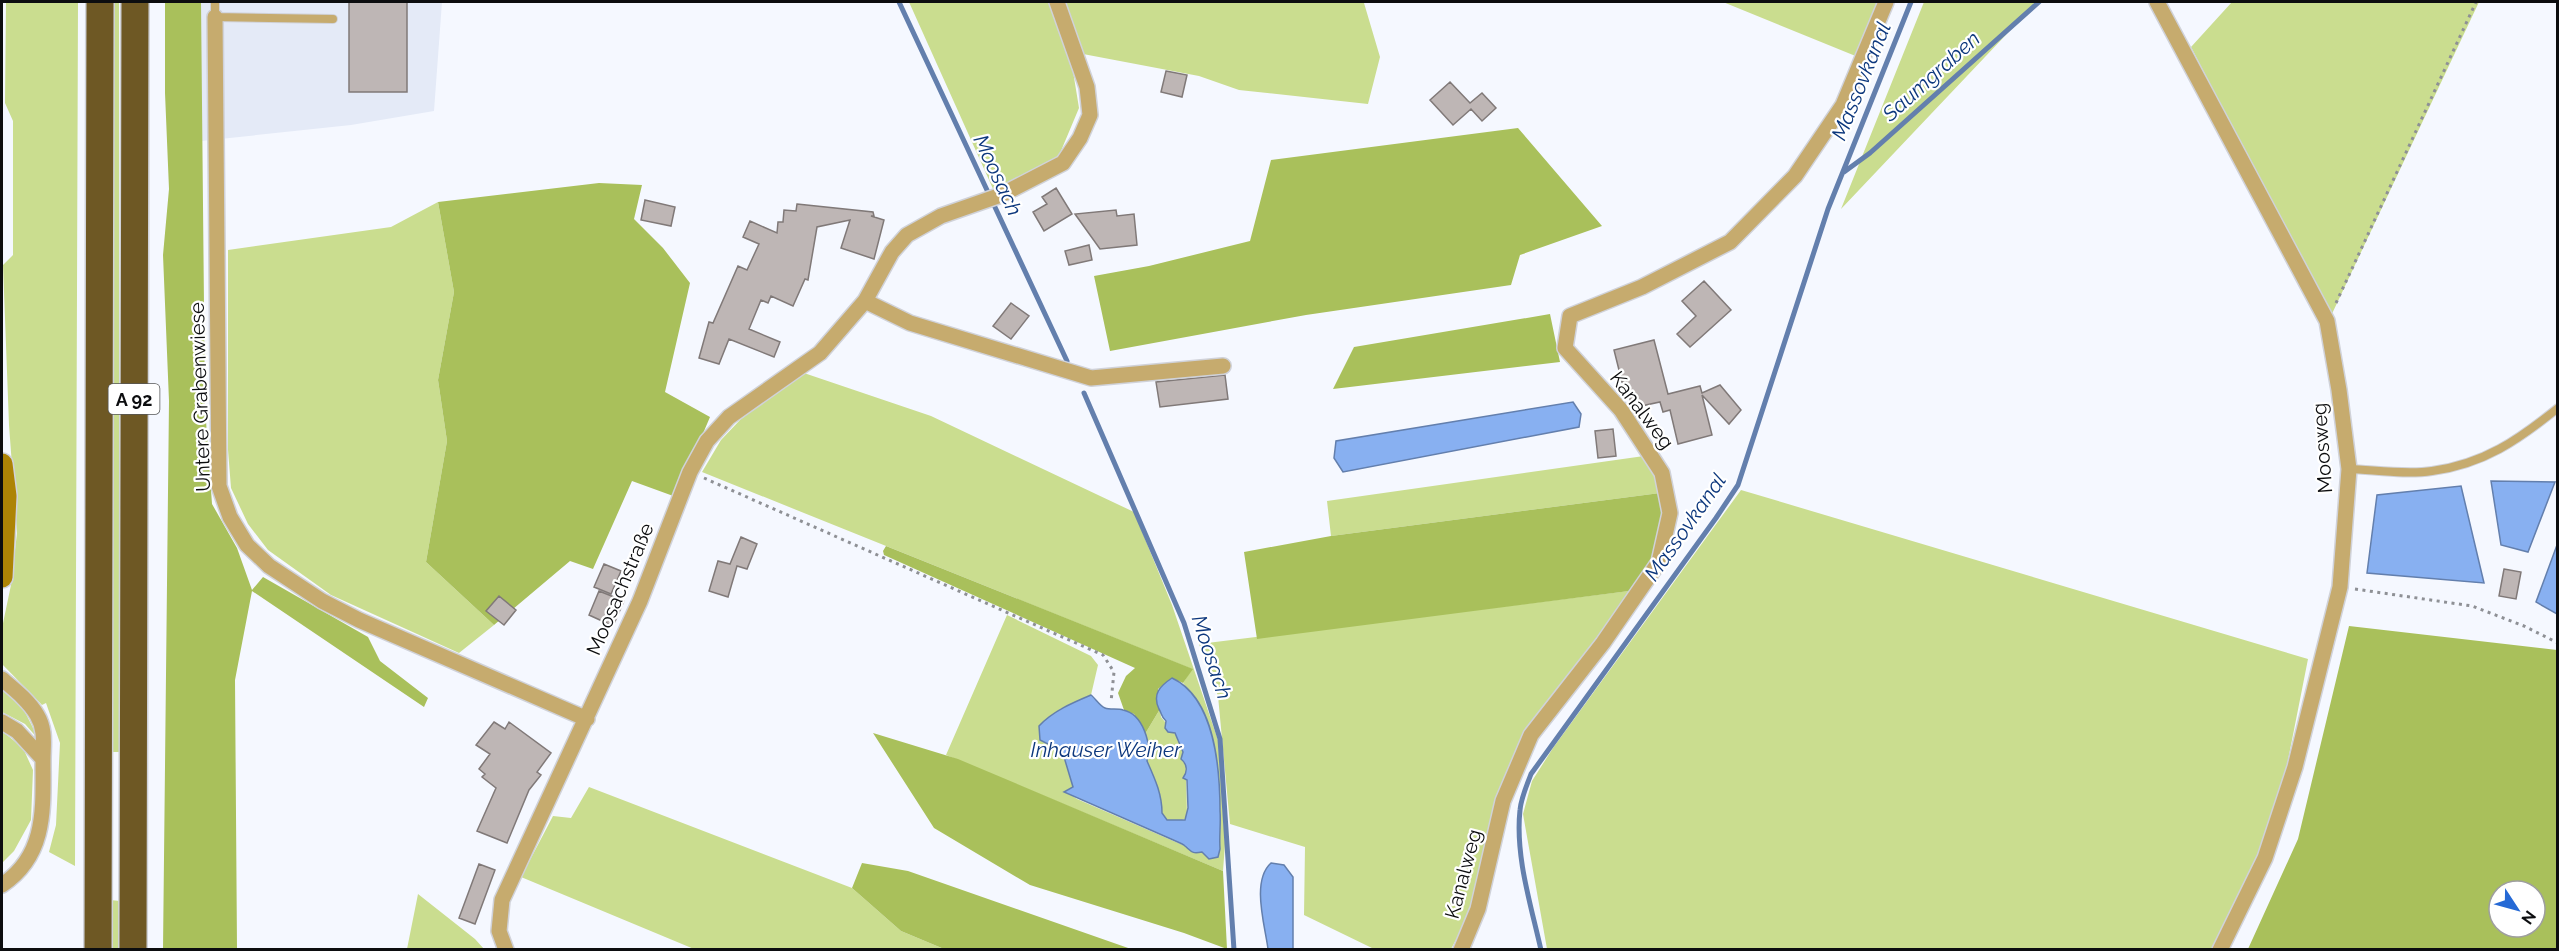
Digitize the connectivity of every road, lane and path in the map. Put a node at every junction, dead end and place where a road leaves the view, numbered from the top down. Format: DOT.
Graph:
graph roads {
  1 [pos="100,2"];
  2 [pos="135,2"];
  3 [pos="215,2"];
  4 [pos="1057,2"];
  5 [pos="1886,2"];
  6 [pos="2157,2"];
  7 [pos="2476,2"];
  8 [pos="215,17"];
  9 [pos="333,19"];
  10 [pos="865,301"];
  11 [pos="2327,321"];
  12 [pos="1223,366"];
  13 [pos="2558,408"];
  14 [pos="2,464"];
  15 [pos="2349,469"];
  16 [pos="690,472"];
  17 [pos="2,577"];
  18 [pos="2340,587"];
  19 [pos="2558,643"];
  20 [pos="2,680"];
  21 [pos="1111,702"];
  22 [pos="587,719"];
  23 [pos="2,722"];
  24 [pos="43,759"];
  25 [pos="2,885"];
  26 [pos="99,950"];
  27 [pos="133,950"];
  28 [pos="506,950"];
  29 [pos="1461,950"];
  30 [pos="2220,950"];
  1 -- 26 [label="highway, A 92"];
  2 -- 27 [label="highway, A 92"];
  3 -- 8 [label="lane, Untere Grabenwiese"];
  4 -- 10 [label="street, Moosachstraße"];
  5 -- 29 [label="street, Kanalweg"];
  6 -- 11 [label="street, Moosweg"];
  7 -- 11 [label="path"];
  8 -- 9 [label="lane"];
  8 -- 22 [label="street, Untere Grabenwiese"];
  10 -- 12 [label="street"];
  10 -- 16 [label="street, Moosachstraße"];
  11 -- 15 [label="street, Moosweg"];
  13 -- 15 [label="lane"];
  14 -- 17 [label="main road"];
  15 -- 18 [label="street, Moosweg"];
  16 -- 21 [label="path"];
  16 -- 22 [label="street, Moosachstraße"];
  18 -- 19 [label="path"];
  18 -- 30 [label="street, Moosweg"];
  20 -- 24 [label="street"];
  22 -- 28 [label="street, Moosachstraße"];
  23 -- 24 [label="street"];
  24 -- 25 [label="street"];
}
